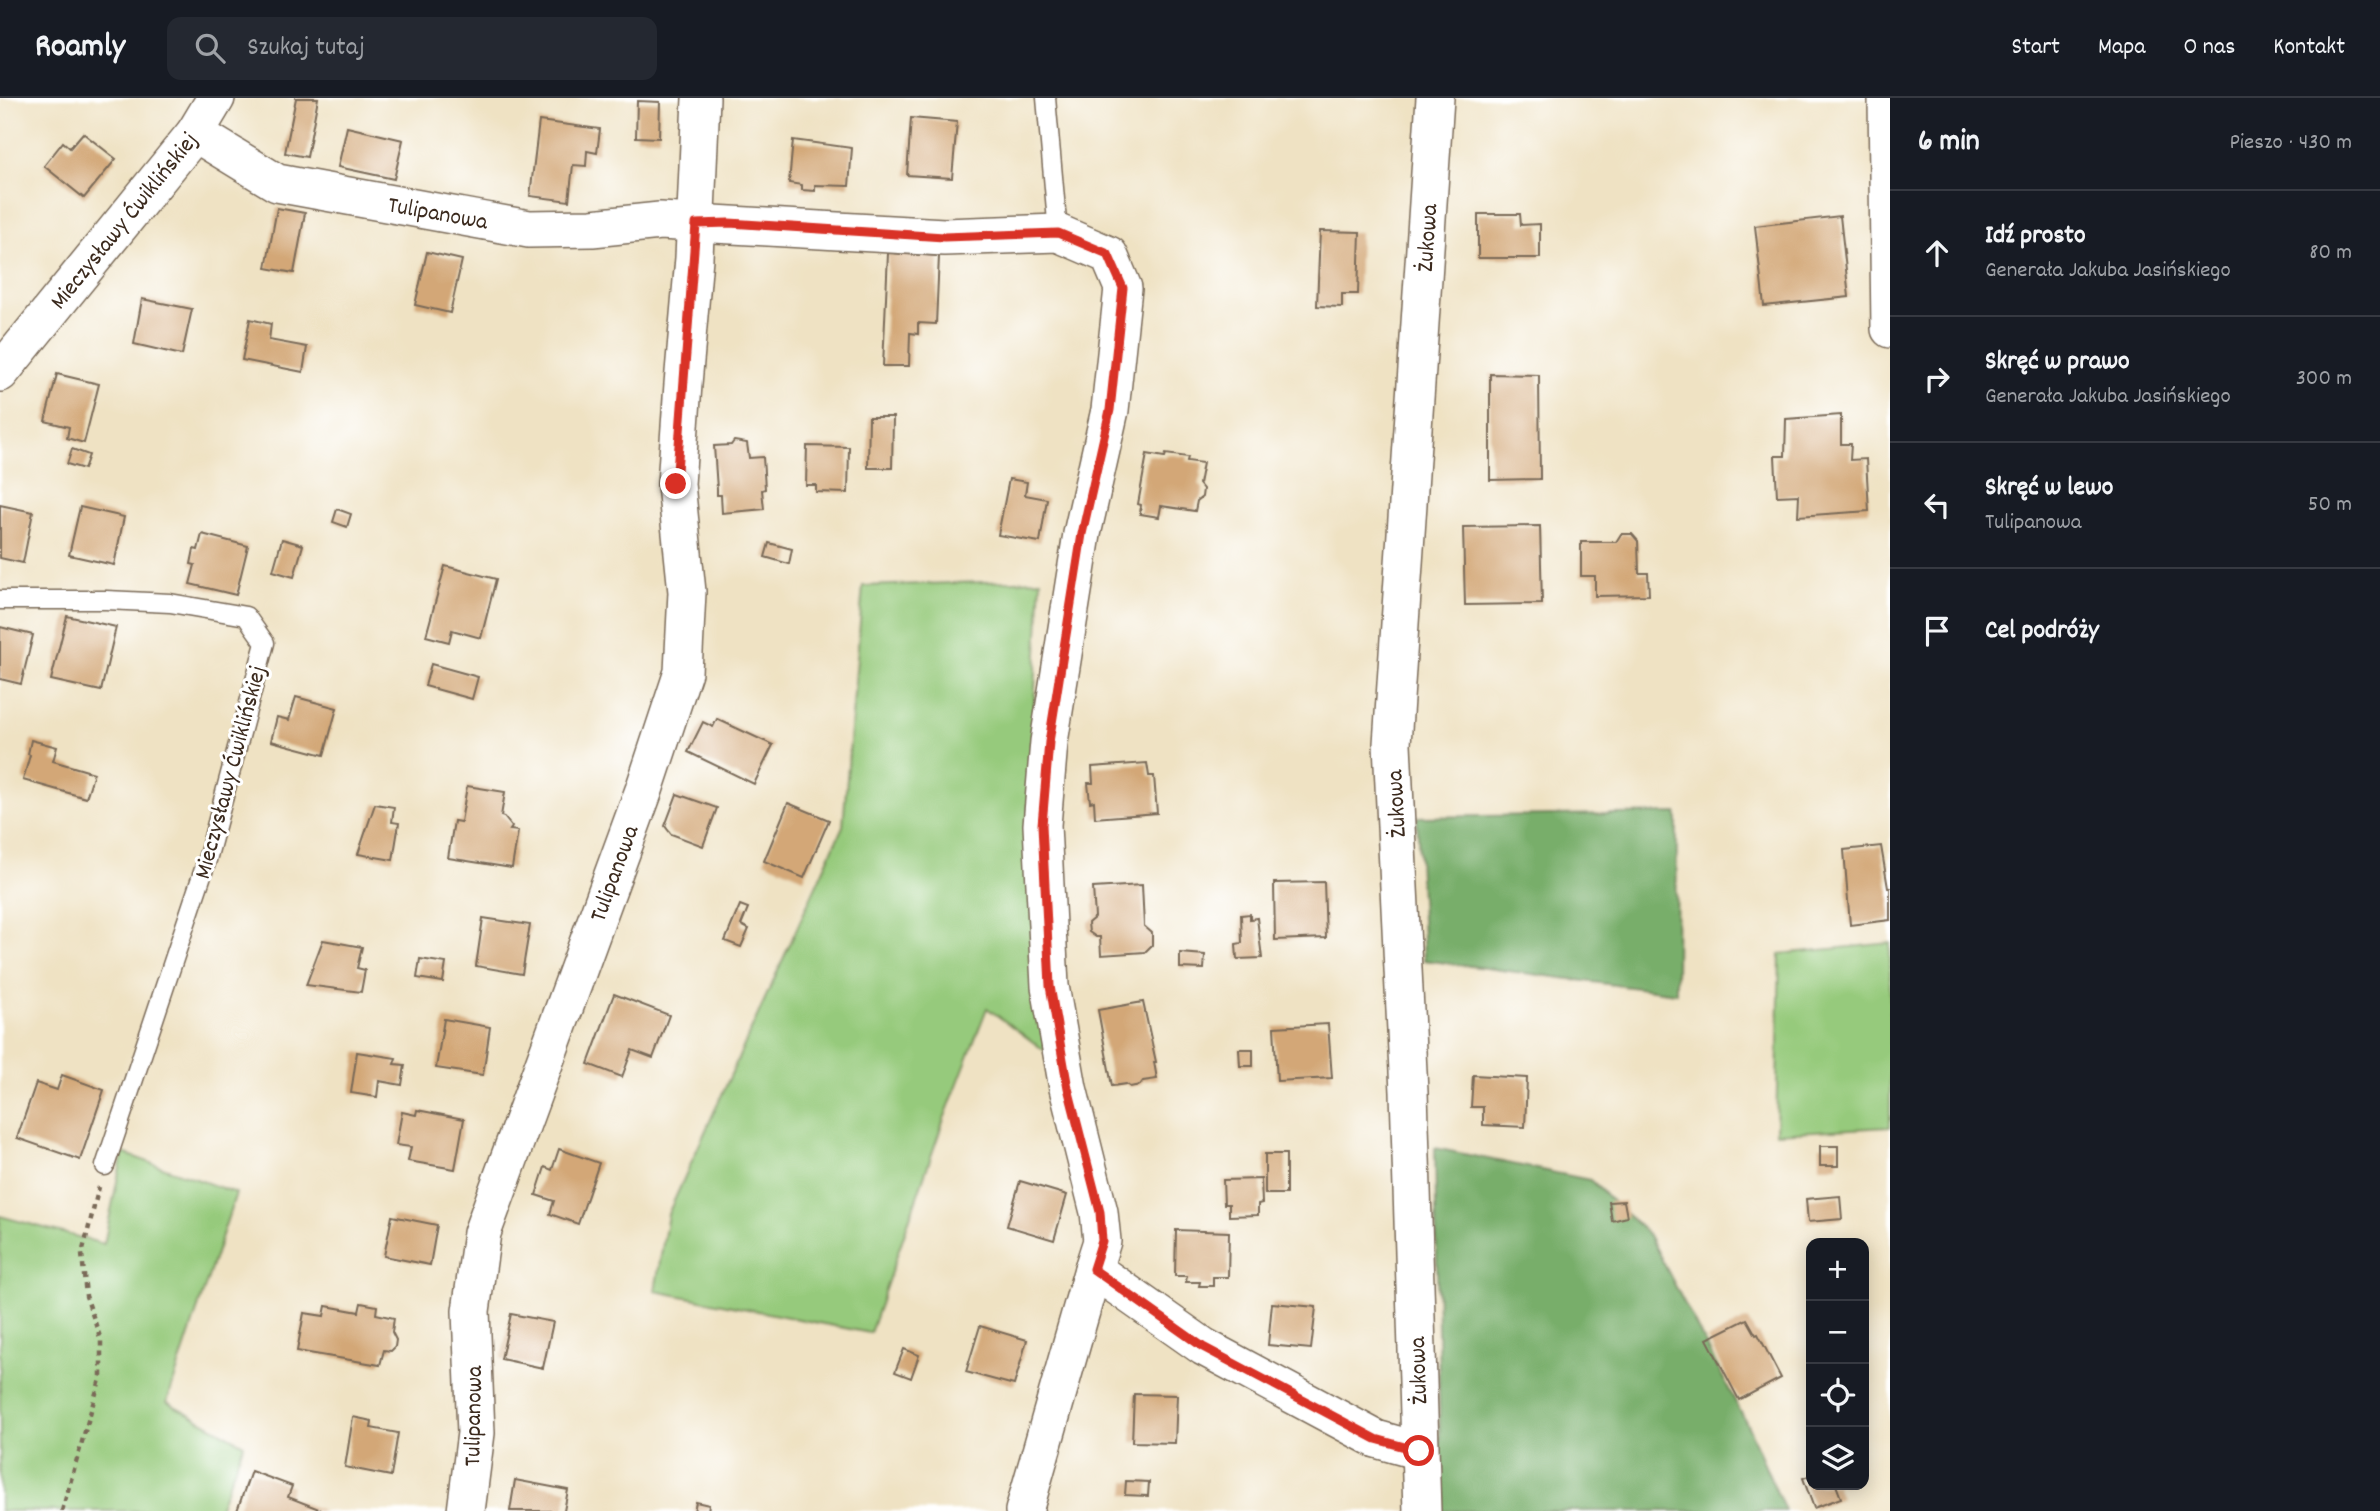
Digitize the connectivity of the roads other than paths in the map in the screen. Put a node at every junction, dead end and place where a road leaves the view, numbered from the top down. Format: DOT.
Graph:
graph roads {
  1 [pos="216,98"];
  2 [pos="701,98"];
  3 [pos="1046,98"];
  4 [pos="1436,98"];
  5 [pos="1887,98"];
  6 [pos="195,133"];
  7 [pos="696,224"];
  8 [pos="1058,233"];
  9 [pos="1890,329"];
  10 [pos="0,373"];
  11 [pos="0,600"];
  12 [pos="105,1166"];
  13 [pos="1093,1269"];
  14 [pos="1419,1451"];
  15 [pos="466,1511"];
  16 [pos="1024,1511"];
  17 [pos="1422,1511"];
  1 -- 6 [label="street, Mieczysławy Ćwiklińskiej"];
  2 -- 7 [label="street, Tulipanowa"];
  3 -- 8 [label="lane"];
  4 -- 14 [label="street, Żukowa"];
  5 -- 9 [label="street"];
  6 -- 7 [label="street, Tulipanowa"];
  6 -- 10 [label="street, Mieczysławy Ćwiklińskiej"];
  7 -- 8 [label="street"];
  7 -- 15 [label="street, Tulipanowa"];
  8 -- 13 [label="street"];
  11 -- 12 [label="lane, Mieczysławy Ćwiklińskiej"];
  13 -- 14 [label="street"];
  13 -- 16 [label="street"];
  14 -- 17 [label="street, Żukowa"];
}
